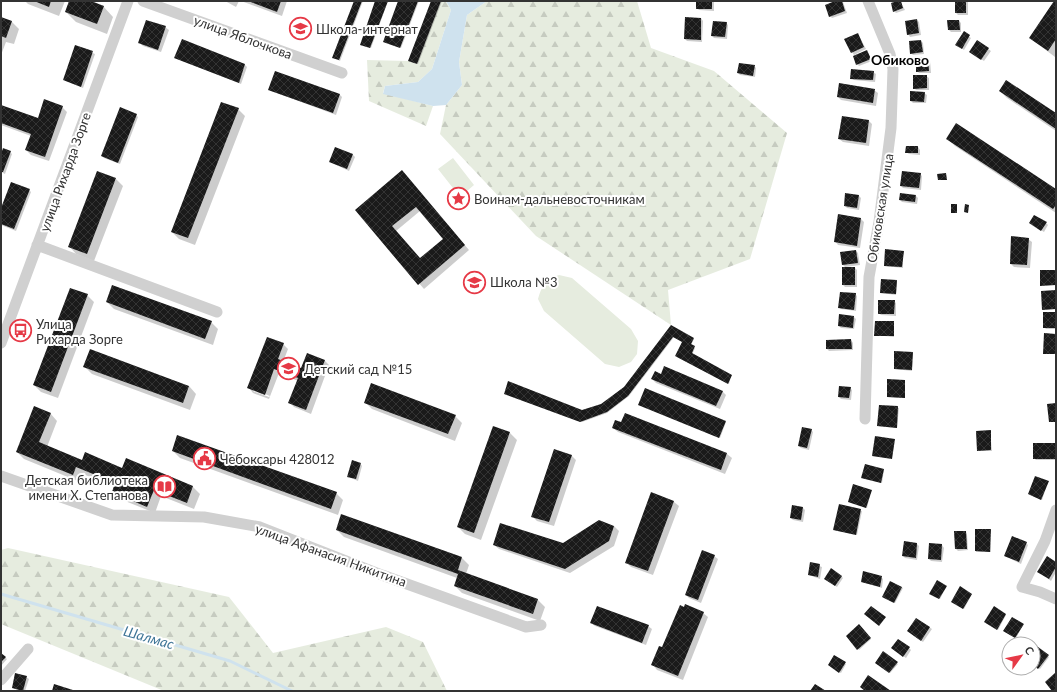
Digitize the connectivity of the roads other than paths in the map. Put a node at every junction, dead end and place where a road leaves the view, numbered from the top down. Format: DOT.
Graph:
graph roads {
  1 [pos="128,1"];
  2 [pos="143,1"];
  3 [pos="868,1"];
  4 [pos="342,73"];
  5 [pos="37,245"];
  6 [pos="217,312"];
  7 [pos="1,343"];
  8 [pos="865,419"];
  9 [pos="1,476"];
  10 [pos="1056,510"];
  11 [pos="1056,600"];
  12 [pos="540,626"];
  13 [pos="28,649"];
  14 [pos="1,680"];
  1 -- 5 [label="street, улица Рихарда Зорге"];
  2 -- 4 [label="street, улица Яблочкова"];
  3 -- 8 [label="street, Обиковская улица"];
  5 -- 6 [label="street"];
  5 -- 7 [label="street, улица Рихарда Зорге"];
  9 -- 12 [label="street, улица Афанасия Никитина"];
  10 -- 11 [label="street"];
  13 -- 14 [label="street"];
}
